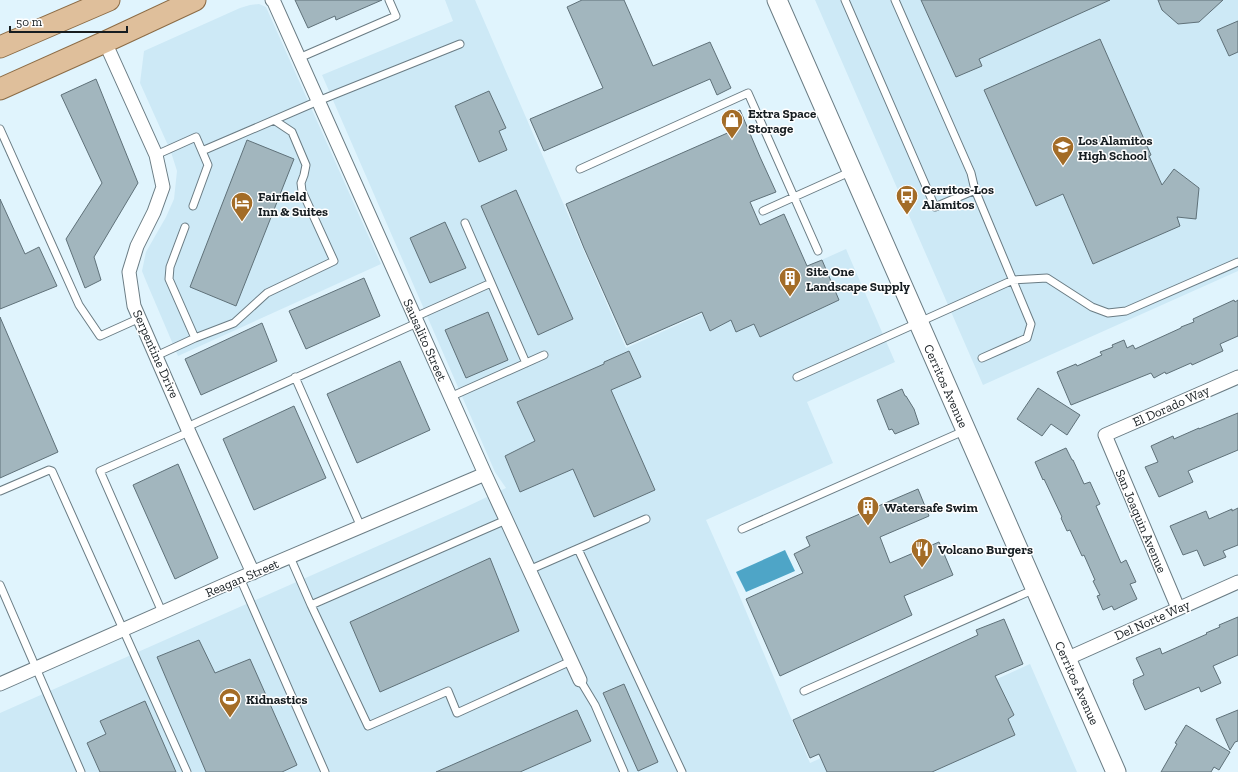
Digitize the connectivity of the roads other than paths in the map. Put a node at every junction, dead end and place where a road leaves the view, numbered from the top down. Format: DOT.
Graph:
graph roads {
  1 [pos="109,0"];
  2 [pos="195,0"];
  3 [pos="272,0"];
  4 [pos="389,0"];
  5 [pos="777,0"];
  6 [pos="845,0"];
  7 [pos="895,0"];
  8 [pos="105,42"];
  9 [pos="460,44"];
  10 [pos="0,47"];
  11 [pos="299,58"];
  12 [pos="0,88"];
  13 [pos="318,101"];
  14 [pos="274,120"];
  15 [pos="0,129"];
  16 [pos="202,151"];
  17 [pos="156,155"];
  18 [pos="580,169"];
  19 [pos="852,171"];
  20 [pos="975,190"];
  21 [pos="794,198"];
  22 [pos="193,206"];
  23 [pos="763,211"];
  24 [pos="465,223"];
  25 [pos="186,226"];
  26 [pos="818,251"];
  27 [pos="1238,262"];
  28 [pos="1013,280"];
  29 [pos="492,283"];
  30 [pos="140,318"];
  31 [pos="416,320"];
  32 [pos="918,322"];
  33 [pos="195,338"];
  34 [pos="544,355"];
  35 [pos="156,356"];
  36 [pos="982,358"];
  37 [pos="526,363"];
  38 [pos="295,377"];
  39 [pos="1238,377"];
  40 [pos="797,378"];
  41 [pos="450,397"];
  42 [pos="188,429"];
  43 [pos="966,430"];
  44 [pos="1105,435"];
  45 [pos="485,474"];
  46 [pos="0,491"];
  47 [pos="646,519"];
  48 [pos="506,520"];
  49 [pos="361,527"];
  50 [pos="742,529"];
  51 [pos="578,548"];
  52 [pos="290,557"];
  53 [pos="529,570"];
  54 [pos="253,573"];
  55 [pos="240,578"];
  56 [pos="1238,582"];
  57 [pos="0,585"];
  58 [pos="1036,589"];
  59 [pos="311,605"];
  60 [pos="1178,608"];
  61 [pos="162,612"];
  62 [pos="122,630"];
  63 [pos="1066,659"];
  64 [pos="571,661"];
  65 [pos="36,668"];
  66 [pos="580,680"];
  67 [pos="0,684"];
  68 [pos="804,691"];
  69 [pos="81,772"];
  70 [pos="187,772"];
  71 [pos="325,772"];
  72 [pos="624,772"];
  73 [pos="682,772"];
  74 [pos="1116,772"];
  1 -- 10 [label="main road"];
  2 -- 8 [label="main road"];
  3 -- 11 [label="street, Sausalito Street"];
  4 -- 11 [label="lane"];
  5 -- 19 [label="main road, Cerritos Avenue"];
  6 -- 20 [label="lane"];
  7 -- 20 [label="lane"];
  8 -- 12 [label="main road"];
  8 -- 17 [label="street, Serpentine Drive"];
  9 -- 13 [label="lane"];
  11 -- 13 [label="street, Sausalito Street"];
  13 -- 14 [label="lane"];
  13 -- 31 [label="street, Sausalito Street"];
  14 -- 16 [label="lane"];
  14 -- 33 [label="lane"];
  15 -- 30 [label="lane"];
  16 -- 17 [label="lane"];
  16 -- 22 [label="lane"];
  17 -- 30 [label="street, Serpentine Drive"];
  18 -- 21 [label="lane"];
  19 -- 21 [label="lane"];
  19 -- 32 [label="main road, Cerritos Avenue"];
  20 -- 28 [label="lane"];
  21 -- 23 [label="lane"];
  21 -- 26 [label="lane"];
  24 -- 29 [label="lane"];
  25 -- 33 [label="lane"];
  27 -- 28 [label="lane"];
  28 -- 32 [label="lane"];
  28 -- 36 [label="lane"];
  29 -- 31 [label="lane"];
  29 -- 37 [label="lane"];
  30 -- 35 [label="street, Serpentine Drive"];
  31 -- 38 [label="lane"];
  31 -- 41 [label="street, Sausalito Street"];
  32 -- 40 [label="lane"];
  32 -- 43 [label="main road, Cerritos Avenue"];
  33 -- 35 [label="lane"];
  34 -- 37 [label="lane"];
  35 -- 42 [label="street, Serpentine Drive"];
  37 -- 41 [label="lane"];
  38 -- 42 [label="lane"];
  38 -- 49 [label="lane"];
  39 -- 44 [label="street, El Dorado Way"];
  41 -- 45 [label="street, Sausalito Street"];
  42 -- 54 [label="street, Serpentine Drive"];
  42 -- 61 [label="lane"];
  43 -- 50 [label="lane"];
  43 -- 58 [label="main road, Cerritos Avenue"];
  44 -- 60 [label="street, San Joaquin Avenue"];
  45 -- 48 [label="street, Sausalito Street"];
  45 -- 49 [label="street, Reagan Street"];
  46 -- 62 [label="lane"];
  47 -- 51 [label="lane"];
  48 -- 53 [label="street, Sausalito Street"];
  48 -- 59 [label="lane"];
  49 -- 52 [label="street, Reagan Street"];
  51 -- 53 [label="lane"];
  51 -- 73 [label="lane"];
  52 -- 54 [label="street, Reagan Street"];
  52 -- 59 [label="lane"];
  53 -- 64 [label="street, Sausalito Street"];
  54 -- 55 [label="street, Reagan Street"];
  55 -- 61 [label="street, Reagan Street"];
  55 -- 71 [label="lane"];
  56 -- 60 [label="street, Del Norte Way"];
  57 -- 65 [label="lane"];
  58 -- 63 [label="main road, Cerritos Avenue"];
  58 -- 68 [label="lane"];
  59 -- 64 [label="lane"];
  60 -- 63 [label="street, Del Norte Way"];
  61 -- 62 [label="street, Reagan Street"];
  62 -- 65 [label="street, Reagan Street"];
  62 -- 70 [label="lane"];
  63 -- 74 [label="main road, Cerritos Avenue"];
  64 -- 66 [label="street, Sausalito Street"];
  65 -- 67 [label="street, Reagan Street"];
  65 -- 69 [label="lane"];
  66 -- 72 [label="lane"];
}
